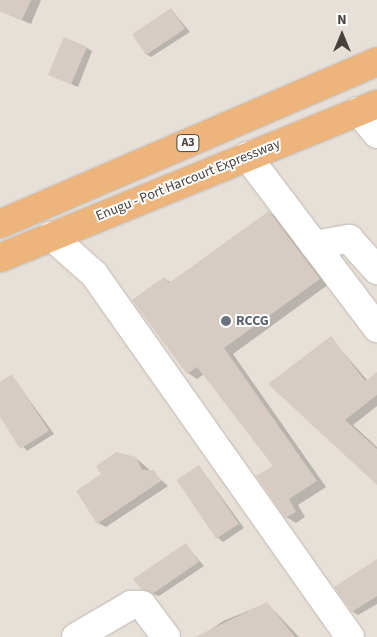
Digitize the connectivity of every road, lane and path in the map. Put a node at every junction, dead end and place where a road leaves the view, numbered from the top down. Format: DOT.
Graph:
graph roads {
  1 [pos="377,62"];
  2 [pos="368,108"];
  3 [pos="377,134"];
  4 [pos="247,156"];
  5 [pos="0,224"];
  6 [pos="51,236"];
  7 [pos="314,245"];
  8 [pos="0,258"];
  9 [pos="377,270"];
  10 [pos="377,328"];
  11 [pos="76,637"];
  12 [pos="166,637"];
  13 [pos="350,637"];
  1 -- 5 [label="highway, A3"];
  2 -- 3 [label="street"];
  2 -- 4 [label="highway, Enugu - Port Harcourt Expressway"];
  4 -- 6 [label="highway, Enugu - Port Harcourt Expressway"];
  4 -- 7 [label="street"];
  6 -- 8 [label="highway, Enugu - Port Harcourt Expressway"];
  6 -- 13 [label="street"];
  7 -- 9 [label="street"];
  7 -- 10 [label="street"];
  11 -- 12 [label="street"];
}
